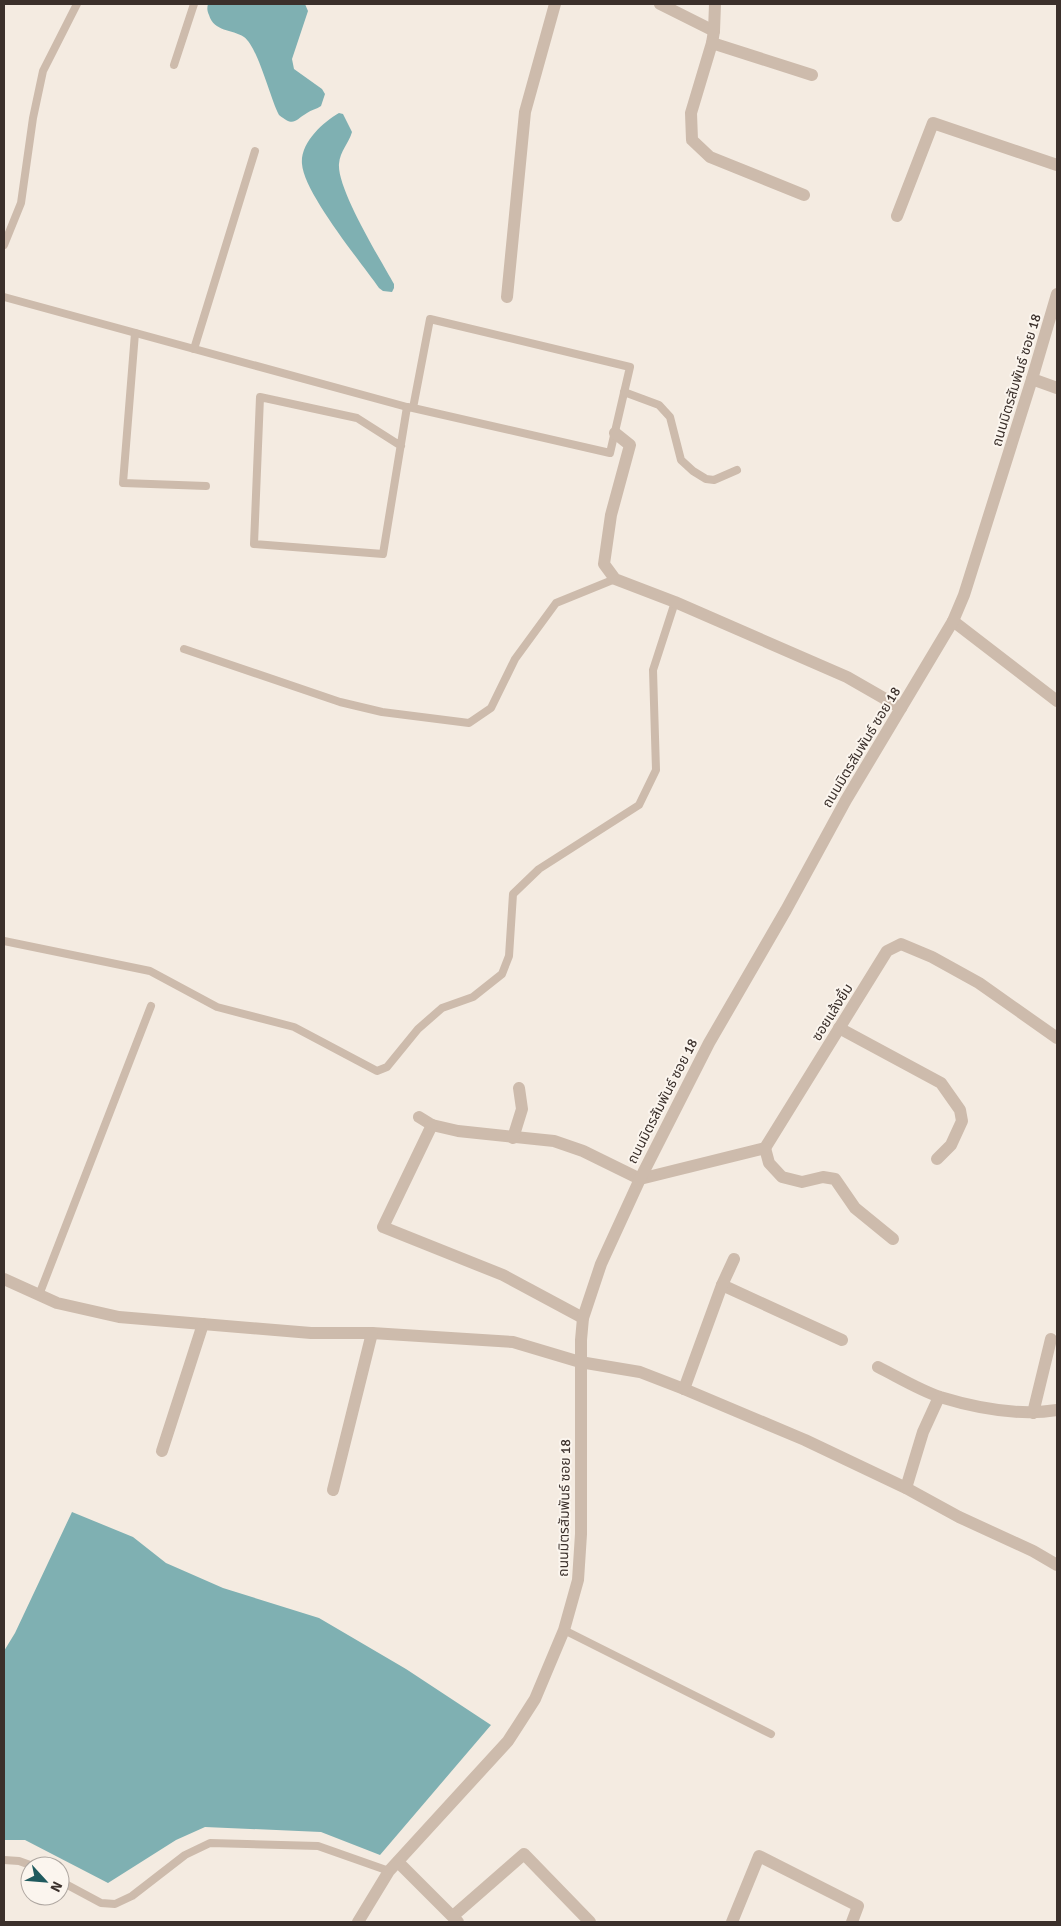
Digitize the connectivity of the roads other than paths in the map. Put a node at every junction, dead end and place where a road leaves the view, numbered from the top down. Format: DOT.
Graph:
graph roads {
  1 [pos="77,4"];
  2 [pos="194,4"];
  3 [pos="554,4"];
  4 [pos="660,4"];
  5 [pos="715,4"];
  6 [pos="713,37"];
  7 [pos="174,65"];
  8 [pos="812,75"];
  9 [pos="255,151"];
  10 [pos="1057,165"];
  11 [pos="804,196"];
  12 [pos="898,216"];
  13 [pos="4,245"];
  14 [pos="1057,294"];
  15 [pos="4,297"];
  16 [pos="507,297"];
  17 [pos="135,333"];
  18 [pos="194,349"];
  19 [pos="1032,380"];
  20 [pos="1057,388"];
  21 [pos="624,392"];
  22 [pos="410,407"];
  23 [pos="615,433"];
  24 [pos="400,446"];
  25 [pos="737,470"];
  26 [pos="206,486"];
  27 [pos="615,580"];
  28 [pos="676,602"];
  29 [pos="953,621"];
  30 [pos="184,649"];
  31 [pos="1057,701"];
  32 [pos="901,708"];
  33 [pos="4,941"];
  34 [pos="151,1006"];
  35 [pos="840,1028"];
  36 [pos="1057,1038"];
  37 [pos="519,1088"];
  38 [pos="419,1117"];
  39 [pos="432,1125"];
  40 [pos="513,1138"];
  41 [pos="765,1148"];
  42 [pos="937,1158"];
  43 [pos="640,1179"];
  44 [pos="893,1240"];
  45 [pos="734,1259"];
  46 [pos="4,1279"];
  47 [pos="722,1285"];
  48 [pos="39,1295"];
  49 [pos="583,1318"];
  50 [pos="203,1324"];
  51 [pos="372,1334"];
  52 [pos="1051,1339"];
  53 [pos="842,1340"];
  54 [pos="580,1362"];
  55 [pos="878,1367"];
  56 [pos="684,1389"];
  57 [pos="939,1397"];
  58 [pos="1057,1410"];
  59 [pos="1033,1413"];
  60 [pos="162,1451"];
  61 [pos="906,1488"];
  62 [pos="333,1490"];
  63 [pos="1057,1564"];
  64 [pos="564,1630"];
  65 [pos="771,1734"];
  66 [pos="4,1860"];
  67 [pos="20,1860"];
  68 [pos="394,1867"];
  69 [pos="70,1886"];
  70 [pos="456,1919"];
  71 [pos="358,1922"];
  72 [pos="590,1922"];
  73 [pos="732,1922"];
  74 [pos="852,1922"];
  1 -- 13 [label="lane"];
  2 -- 7 [label="lane"];
  3 -- 16 [label="street"];
  4 -- 6 [label="street"];
  5 -- 6 [label="street"];
  6 -- 8 [label="street"];
  6 -- 11 [label="street"];
  9 -- 18 [label="lane"];
  10 -- 12 [label="street"];
  14 -- 19 [label="street, ถนนมิตรสัมพันธ์ ซอย 18"];
  15 -- 17 [label="lane"];
  17 -- 18 [label="lane"];
  17 -- 26 [label="lane"];
  18 -- 22 [label="lane"];
  19 -- 20 [label="street"];
  19 -- 29 [label="street, ถนนมิตรสัมพันธ์ ซอย 18"];
  21 -- 22 [label="lane"];
  21 -- 23 [label="lane"];
  21 -- 25 [label="lane"];
  22 -- 23 [label="lane"];
  22 -- 24 [label="lane"];
  23 -- 27 [label="street"];
  24 -- 24 [label="lane"];
  27 -- 28 [label="street"];
  27 -- 30 [label="lane"];
  28 -- 32 [label="street"];
  28 -- 33 [label="lane"];
  29 -- 31 [label="street"];
  29 -- 32 [label="street, ถนนมิตรสัมพันธ์ ซอย 18"];
  32 -- 43 [label="street, ถนนมิตรสัมพันธ์ ซอย 18"];
  34 -- 48 [label="lane"];
  35 -- 36 [label="street, ซอยแล้งยิ้ม"];
  35 -- 41 [label="street, ซอยแล้งยิ้ม"];
  35 -- 42 [label="street"];
  37 -- 40 [label="street"];
  38 -- 39 [label="street"];
  39 -- 40 [label="street"];
  39 -- 49 [label="street"];
  40 -- 43 [label="street"];
  41 -- 43 [label="street"];
  41 -- 44 [label="street"];
  43 -- 49 [label="street, ถนนมิตรสัมพันธ์ ซอย 18"];
  45 -- 47 [label="street"];
  46 -- 48 [label="street"];
  47 -- 53 [label="street"];
  47 -- 56 [label="street"];
  48 -- 50 [label="street"];
  49 -- 54 [label="street, ถนนมิตรสัมพันธ์ ซอย 18"];
  50 -- 51 [label="street"];
  50 -- 60 [label="street"];
  51 -- 54 [label="street"];
  51 -- 62 [label="street"];
  52 -- 59 [label="street"];
  54 -- 56 [label="street"];
  54 -- 64 [label="street, ถนนมิตรสัมพันธ์ ซอย 18"];
  55 -- 57 [label="street"];
  56 -- 61 [label="street"];
  57 -- 59 [label="street"];
  57 -- 61 [label="street"];
  58 -- 59 [label="street"];
  61 -- 63 [label="street"];
  64 -- 65 [label="lane"];
  64 -- 68 [label="street, ถนนมิตรสัมพันธ์ ซอย 18"];
  66 -- 67 [label="lane"];
  68 -- 69 [label="lane"];
  68 -- 70 [label="street"];
  68 -- 71 [label="street, ถนนมิตรสัมพันธ์ ซอย 18"];
  70 -- 72 [label="street"];
  73 -- 74 [label="street"];
}
